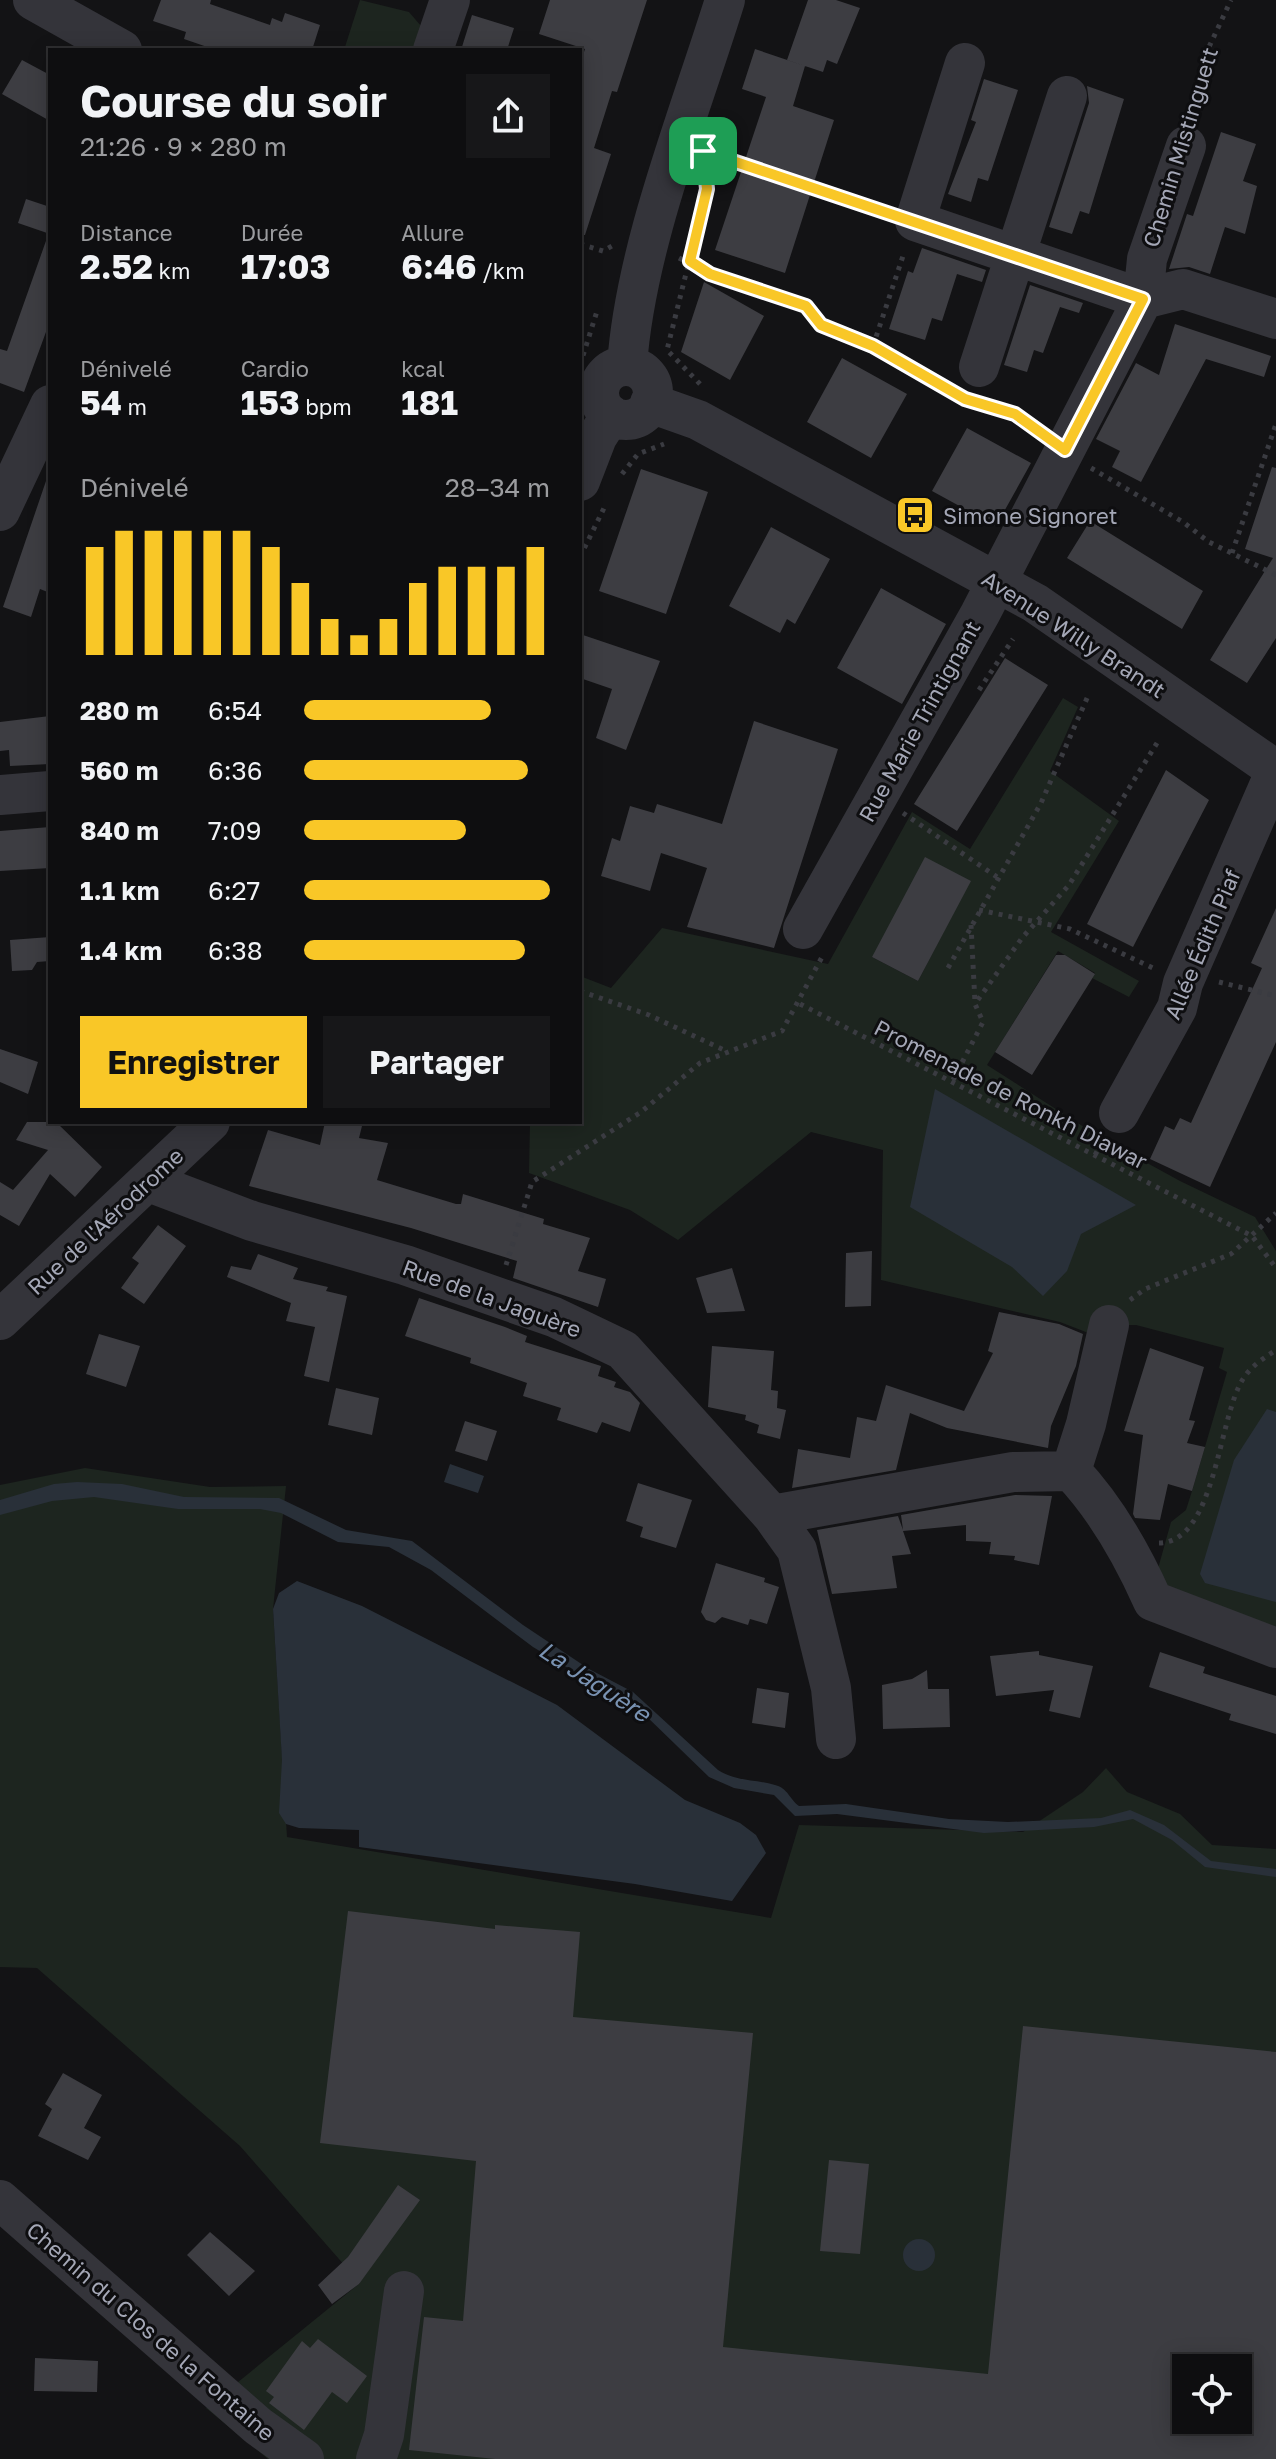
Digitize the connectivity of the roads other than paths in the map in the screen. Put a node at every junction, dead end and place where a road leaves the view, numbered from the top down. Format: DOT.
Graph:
graph roads {
  1 [pos="33,0"];
  2 [pos="450,0"];
  3 [pos="725,0"];
  4 [pos="118,48"];
  5 [pos="434,48"];
  6 [pos="965,63"];
  7 [pos="1067,96"];
  8 [pos="1186,146"];
  9 [pos="1014,254"];
  10 [pos="1143,299"];
  11 [pos="1276,319"];
  12 [pos="627,366"];
  13 [pos="979,367"];
  14 [pos="650,403"];
  15 [pos="48,409"];
  16 [pos="611,415"];
  17 [pos="603,485"];
  18 [pos="0,511"];
  19 [pos="995,580"];
  20 [pos="1276,770"];
  21 [pos="48,791"];
  22 [pos="0,795"];
  23 [pos="803,929"];
  24 [pos="1119,1113"];
  25 [pos="208,1124"];
  26 [pos="149,1182"];
  27 [pos="0,1320"];
  28 [pos="1109,1325"];
  29 [pos="1071,1471"];
  30 [pos="772,1515"];
  31 [pos="1276,1648"];
  32 [pos="836,1739"];
  33 [pos="0,2200"];
  34 [pos="404,2291"];
  35 [pos="304,2459"];
  36 [pos="376,2459"];
  1 -- 4 [label="street"];
  2 -- 5 [label="street"];
  3 -- 12 [label="street"];
  6 -- 9 [label="street"];
  7 -- 9 [label="street"];
  8 -- 10 [label="street, Chemin Mistinguett"];
  9 -- 10 [label="street"];
  9 -- 13 [label="street"];
  10 -- 11 [label="street"];
  10 -- 19 [label="street, Rue Marie Trintignant"];
  12 -- 14 [label="street"];
  12 -- 16 [label="street"];
  14 -- 16 [label="street"];
  14 -- 19 [label="street, Avenue Willy Brandt"];
  15 -- 18 [label="street"];
  16 -- 17 [label="street"];
  19 -- 20 [label="street, Avenue Willy Brandt"];
  19 -- 23 [label="street, Rue Marie Trintignant"];
  20 -- 24 [label="street, Allée Édith Piaf"];
  21 -- 22 [label="street"];
  25 -- 26 [label="street, Rue de l'Aérodrome"];
  26 -- 27 [label="street, Rue de l'Aérodrome"];
  26 -- 30 [label="street, Rue de la Jaguère"];
  28 -- 29 [label="street"];
  29 -- 30 [label="street"];
  29 -- 31 [label="street"];
  30 -- 32 [label="street, Rue de la Jaguère"];
  33 -- 35 [label="street, Chemin du Clos de la Fontaine"];
  34 -- 36 [label="street"];
}
